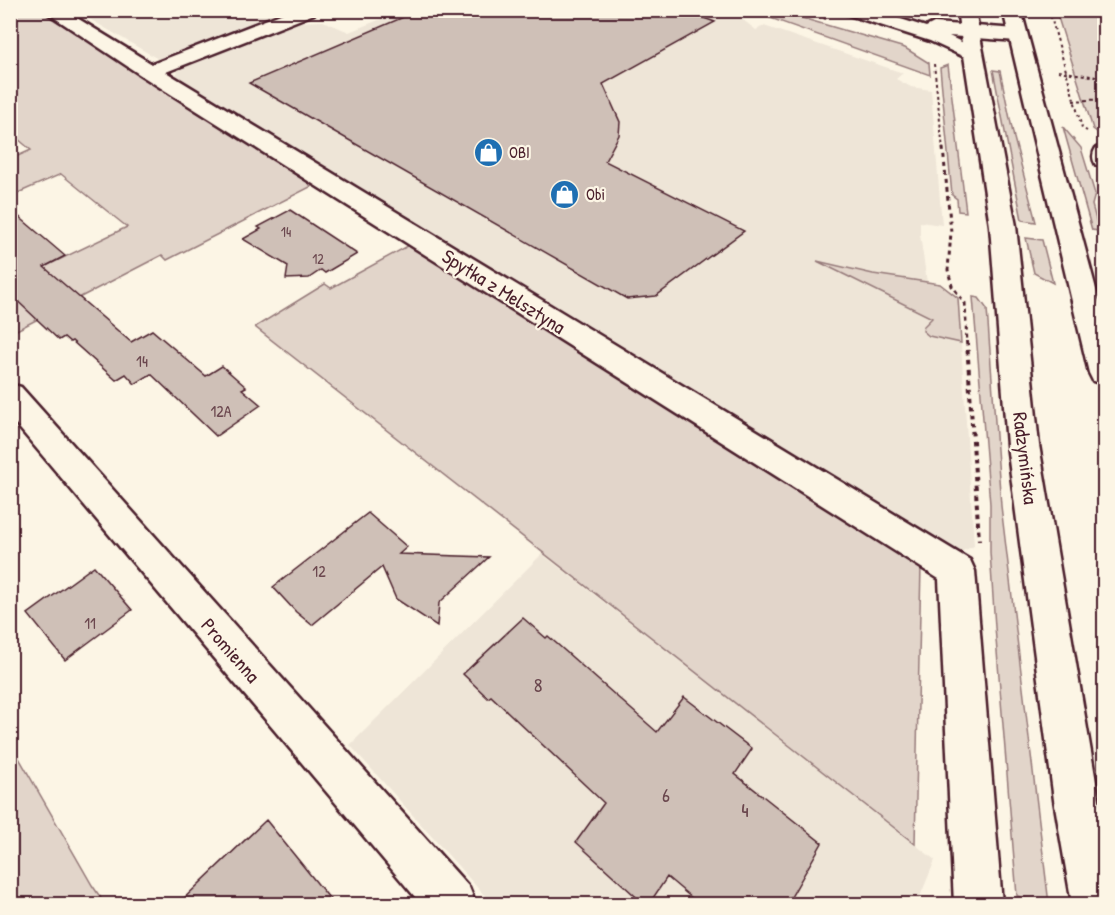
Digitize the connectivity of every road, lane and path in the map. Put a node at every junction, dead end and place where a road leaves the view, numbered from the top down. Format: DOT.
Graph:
graph roads {
  1 [pos="51,10"];
  2 [pos="308,10"];
  3 [pos="852,10"];
  4 [pos="1012,10"];
  5 [pos="1049,10"];
  6 [pos="930,13"];
  7 [pos="968,21"];
  8 [pos="903,25"];
  9 [pos="1017,35"];
  10 [pos="973,55"];
  11 [pos="933,58"];
  12 [pos="1056,71"];
  13 [pos="149,72"];
  14 [pos="1067,73"];
  15 [pos="1104,78"];
  16 [pos="1104,99"];
  17 [pos="1075,101"];
  18 [pos="1063,102"];
  19 [pos="1098,144"];
  20 [pos="1104,160"];
  21 [pos="1104,373"];
  22 [pos="10,395"];
  23 [pos="969,560"];
  24 [pos="1090,803"];
  25 [pos="452,904"];
  26 [pos="978,904"];
  27 [pos="1096,904"];
  1 -- 13 [label="street, Spytka z Melsztyna"];
  2 -- 13 [label="street"];
  3 -- 8 [label="street"];
  4 -- 9 [label="street"];
  5 -- 14 [label="path"];
  6 -- 7 [label="street"];
  7 -- 8 [label="street"];
  7 -- 9 [label="street"];
  7 -- 10 [label="street, Radzymińska"];
  8 -- 10 [label="street"];
  9 -- 21 [label="street"];
  10 -- 24 [label="street, Radzymińska"];
  11 -- 23 [label="path"];
  12 -- 14 [label="path"];
  13 -- 23 [label="street, Spytka z Melsztyna"];
  14 -- 15 [label="path"];
  14 -- 17 [label="path"];
  16 -- 17 [label="path"];
  17 -- 18 [label="path"];
  17 -- 19 [label="path"];
  19 -- 20 [label="street"];
  22 -- 25 [label="street, Promienna"];
  23 -- 26 [label="street"];
  24 -- 27 [label="street, Radzymińska"];
}
